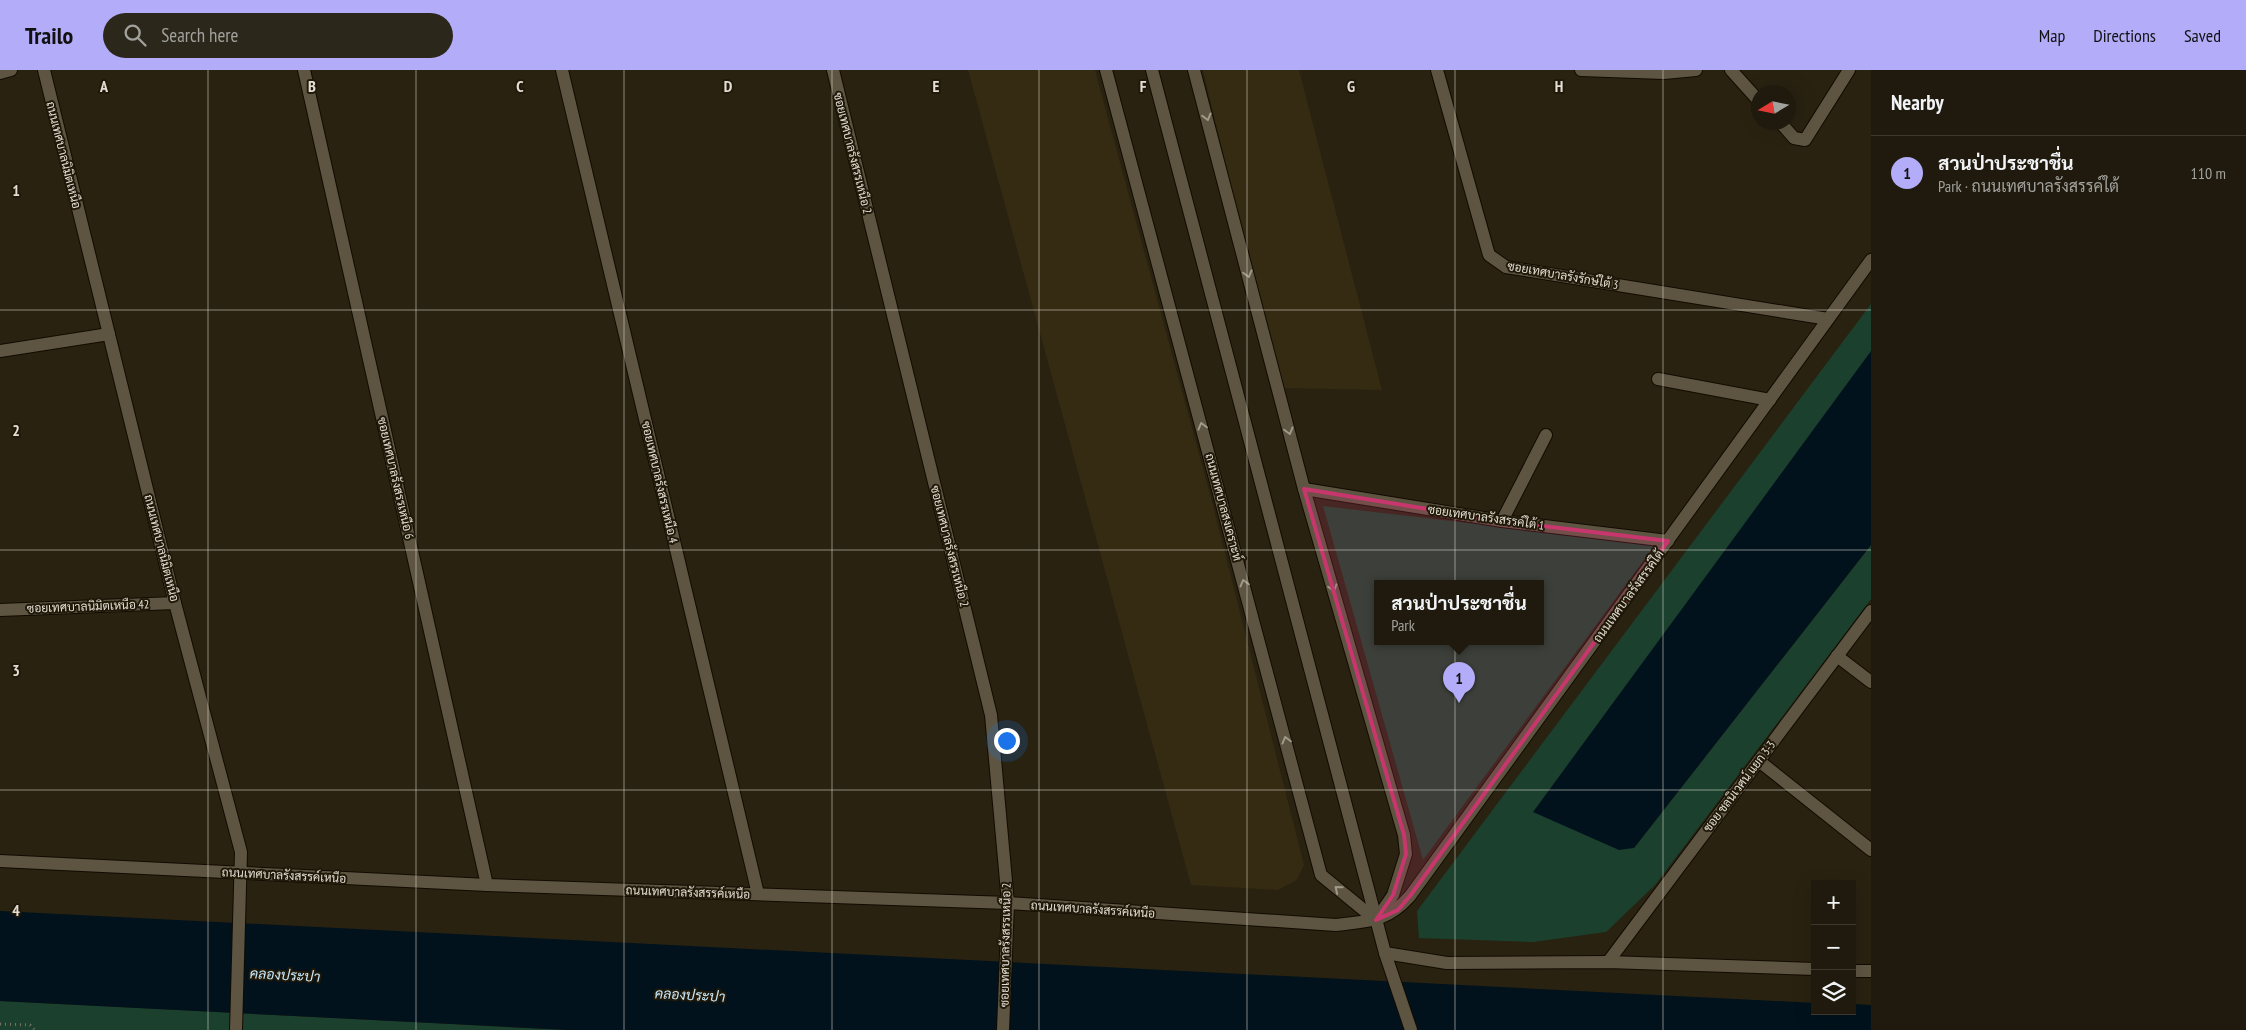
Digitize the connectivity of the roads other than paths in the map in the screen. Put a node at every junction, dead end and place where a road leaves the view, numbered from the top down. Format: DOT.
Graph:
graph roads {
  1 [pos="11,70"];
  2 [pos="44,70"];
  3 [pos="304,70"];
  4 [pos="562,70"];
  5 [pos="833,70"];
  6 [pos="1106,70"];
  7 [pos="1152,70"];
  8 [pos="1194,70"];
  9 [pos="1437,70"];
  10 [pos="1581,70"];
  11 [pos="1696,70"];
  12 [pos="1731,70"];
  13 [pos="1849,70"];
  14 [pos="0,73"];
  15 [pos="1751,92"];
  16 [pos="1787,130"];
  17 [pos="1871,260"];
  18 [pos="1828,319"];
  19 [pos="109,334"];
  20 [pos="0,351"];
  21 [pos="1658,379"];
  22 [pos="1770,400"];
  23 [pos="1546,435"];
  24 [pos="1304,489"];
  25 [pos="1502,521"];
  26 [pos="1668,541"];
  27 [pos="175,603"];
  28 [pos="0,610"];
  29 [pos="1871,611"];
  30 [pos="1837,656"];
  31 [pos="1871,682"];
  32 [pos="1759,761"];
  33 [pos="1871,850"];
  34 [pos="0,861"];
  35 [pos="242,873"];
  36 [pos="487,885"];
  37 [pos="758,894"];
  38 [pos="1008,903"];
  39 [pos="1376,920"];
  40 [pos="1385,953"];
  41 [pos="1608,962"];
  42 [pos="1811,969"];
  43 [pos="1856,970"];
  44 [pos="1871,971"];
  45 [pos="236,1030"];
  46 [pos="1003,1030"];
  47 [pos="1410,1030"];
  1 -- 14 [label="street"];
  2 -- 19 [label="street, ถนนเทศบาลนิมิตเหนือ"];
  3 -- 36 [label="street, ซอยเทศบาลรังสรรเหนือ 6"];
  4 -- 37 [label="street, ซอยเทศบาลรังสรรเหนือ 4"];
  5 -- 38 [label="street, ซอยเทศบาลรังสรรเหนือ 2"];
  39 -- 6 [label="street, ถนนเทศบาลสงเคราะห์, one-way"];
  7 -- 39 [label="street"];
  8 -- 24 [label="street, one-way"];
  9 -- 18 [label="street, ซอยเทศบาลรังรักษ์ใต้ 3"];
  10 -- 11 [label="street"];
  12 -- 15 [label="street"];
  13 -- 16 [label="street"];
  17 -- 18 [label="street, ถนนเทศบาลรังสรรค์ใต้"];
  18 -- 22 [label="street, ถนนเทศบาลรังสรรค์ใต้"];
  19 -- 20 [label="street"];
  19 -- 27 [label="street, ถนนเทศบาลนิมิตเหนือ"];
  21 -- 22 [label="street"];
  22 -- 26 [label="street, ถนนเทศบาลรังสรรค์ใต้"];
  23 -- 25 [label="street"];
  24 -- 25 [label="street, ซอยเทศบาลรังสรรค์ใต้ 1"];
  24 -- 39 [label="street, one-way"];
  25 -- 26 [label="street, ซอยเทศบาลรังสรรค์ใต้ 1"];
  26 -- 39 [label="street, ถนนเทศบาลรังสรรค์ใต้"];
  27 -- 28 [label="street, ซอยเทศบาลนิมิตเหนือ 42"];
  27 -- 35 [label="street, ถนนเทศบาลนิมิตเหนือ"];
  29 -- 30 [label="street, ซอย ชลนิเวศน์ แยก 3-3"];
  30 -- 31 [label="street"];
  30 -- 32 [label="street, ซอย ชลนิเวศน์ แยก 3-3"];
  32 -- 33 [label="street"];
  32 -- 41 [label="street, ซอย ชลนิเวศน์ แยก 3-3"];
  34 -- 35 [label="street, ถนนเทศบาลรังสรรค์เหนือ"];
  35 -- 36 [label="street, ถนนเทศบาลรังสรรค์เหนือ"];
  35 -- 45 [label="street, ถนนเทศบาลนิมิตเหนือ"];
  36 -- 37 [label="street, ถนนเทศบาลรังสรรค์เหนือ"];
  37 -- 38 [label="street, ถนนเทศบาลรังสรรค์เหนือ"];
  38 -- 39 [label="street, ถนนเทศบาลรังสรรค์เหนือ"];
  38 -- 46 [label="street, ซอยเทศบาลรังสรรเหนือ 2"];
  39 -- 40 [label="street"];
  40 -- 41 [label="street"];
  40 -- 47 [label="street"];
  41 -- 42 [label="street"];
  43 -- 44 [label="street"];
}
